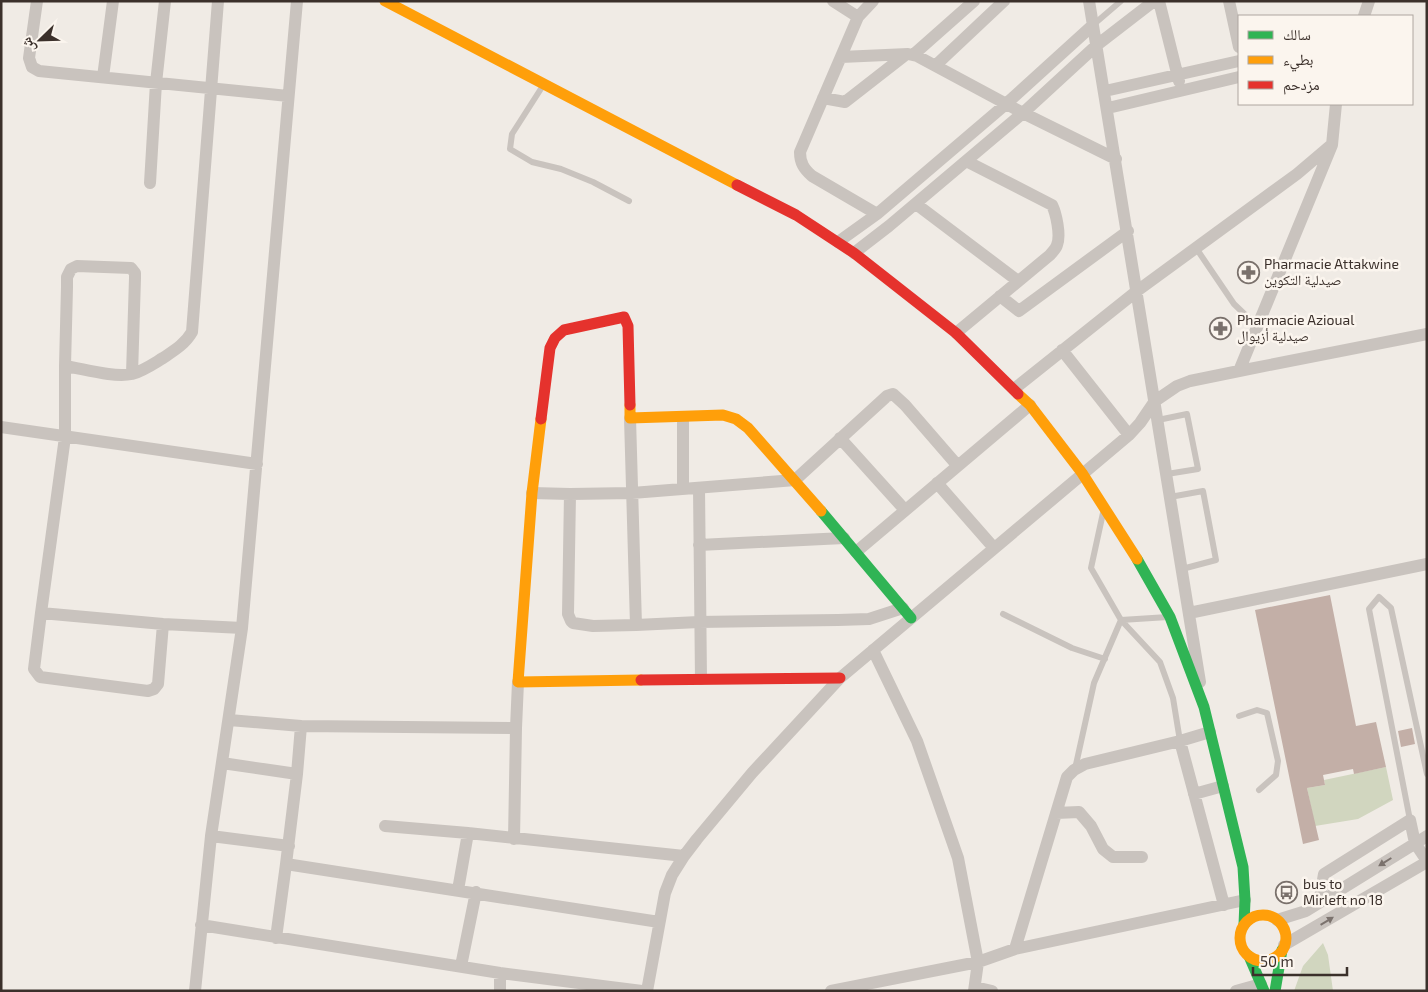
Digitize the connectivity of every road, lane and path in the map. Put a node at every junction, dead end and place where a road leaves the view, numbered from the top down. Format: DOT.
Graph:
graph roads {
  1 [pos="37,1"];
  2 [pos="113,1"];
  3 [pos="165,1"];
  4 [pos="218,1"];
  5 [pos="297,1"];
  6 [pos="385,1"];
  7 [pos="833,1"];
  8 [pos="873,1"];
  9 [pos="974,1"];
  10 [pos="1004,1"];
  11 [pos="1089,1"];
  12 [pos="1121,1"];
  13 [pos="1154,1"];
  14 [pos="1159,1"];
  15 [pos="1229,1"];
  16 [pos="1369,1"];
  17 [pos="1364,15"];
  18 [pos="858,17"];
  19 [pos="1093,26"];
  20 [pos="1238,43"];
  21 [pos="1097,45"];
  22 [pos="909,55"];
  23 [pos="841,57"];
  24 [pos="1238,61"];
  25 [pos="936,65"];
  26 [pos="1177,75"];
  27 [pos="103,77"];
  28 [pos="1238,78"];
  29 [pos="156,83"];
  30 [pos="544,83"];
  31 [pos="211,87"];
  32 [pos="1105,91"];
  33 [pos="1181,91"];
  34 [pos="288,96"];
  35 [pos="823,98"];
  36 [pos="1006,104"];
  37 [pos="1336,105"];
  38 [pos="1108,108"];
  39 [pos="1023,114"];
  40 [pos="1332,145"];
  41 [pos="1116,159"];
  42 [pos="966,161"];
  43 [pos="150,183"];
  44 [pos="629,201"];
  45 [pos="916,204"];
  46 [pos="877,214"];
  47 [pos="1128,231"];
  48 [pos="838,242"];
  49 [pos="1196,248"];
  50 [pos="854,253"];
  51 [pos="1018,281"];
  52 [pos="1137,291"];
  53 [pos="1000,296"];
  54 [pos="1258,326"];
  55 [pos="956,333"];
  56 [pos="1427,334"];
  57 [pos="1062,350"];
  58 [pos="65,366"];
  59 [pos="1239,371"];
  60 [pos="132,374"];
  61 [pos="1014,389"];
  62 [pos="1155,401"];
  63 [pos="1030,405"];
  64 [pos="683,417"];
  65 [pos="630,418"];
  66 [pos="1158,420"];
  67 [pos="1,427"];
  68 [pos="1129,434"];
  69 [pos="65,437"];
  70 [pos="840,438"];
  71 [pos="257,464"];
  72 [pos="957,465"];
  73 [pos="1082,473"];
  74 [pos="1167,474"];
  75 [pos="795,480"];
  76 [pos="937,483"];
  77 [pos="699,488"];
  78 [pos="683,489"];
  79 [pos="532,493"];
  80 [pos="632,493"];
  81 [pos="570,494"];
  82 [pos="1170,497"];
  83 [pos="1104,507"];
  84 [pos="905,510"];
  85 [pos="844,538"];
  86 [pos="699,545"];
  87 [pos="994,548"];
  88 [pos="856,552"];
  89 [pos="1427,564"];
  90 [pos="1182,569"];
  91 [pos="41,613"];
  92 [pos="907,613"];
  93 [pos="1189,613"];
  94 [pos="1003,614"];
  95 [pos="1170,617"];
  96 [pos="1121,620"];
  97 [pos="699,622"];
  98 [pos="163,624"];
  99 [pos="636,625"];
  100 [pos="242,628"];
  101 [pos="873,650"];
  102 [pos="1105,659"];
  103 [pos="840,678"];
  104 [pos="701,679"];
  105 [pos="518,682"];
  106 [pos="1204,707"];
  107 [pos="1239,716"];
  108 [pos="229,720"];
  109 [pos="301,726"];
  110 [pos="516,728"];
  111 [pos="1210,732"];
  112 [pos="1180,741"];
  113 [pos="222,764"];
  114 [pos="1074,770"];
  115 [pos="297,774"];
  116 [pos="1427,774"];
  117 [pos="1223,786"];
  118 [pos="1259,790"];
  119 [pos="1194,794"];
  120 [pos="1056,814"];
  121 [pos="1410,820"];
  122 [pos="385,826"];
  123 [pos="468,833"];
  124 [pos="211,836"];
  125 [pos="1427,836"];
  126 [pos="514,838"];
  127 [pos="1415,843"];
  128 [pos="288,846"];
  129 [pos="684,856"];
  130 [pos="1142,857"];
  131 [pos="1427,862"];
  132 [pos="286,864"];
  133 [pos="458,890"];
  134 [pos="476,892"];
  135 [pos="1255,901"];
  136 [pos="1319,903"];
  137 [pos="1224,905"];
  138 [pos="1274,919"];
  139 [pos="659,922"];
  140 [pos="201,925"];
  141 [pos="1244,926"];
  142 [pos="276,938"];
  143 [pos="1015,948"];
  144 [pos="1283,948"];
  145 [pos="1249,956"];
  146 [pos="978,962"];
  147 [pos="461,966"];
  148 [pos="500,973"];
  149 [pos="1262,987"];
  150 [pos="974,989"];
  151 [pos="196,991"];
  152 [pos="500,991"];
  153 [pos="642,991"];
  154 [pos="647,991"];
  155 [pos="831,991"];
  156 [pos="992,991"];
  157 [pos="1236,991"];
  158 [pos="1275,991"];
  1 -- 27 [label="street"];
  2 -- 27 [label="street"];
  3 -- 29 [label="street"];
  4 -- 31 [label="street"];
  5 -- 34 [label="street"];
  6 -- 30 [label="main road"];
  7 -- 18 [label="street"];
  8 -- 18 [label="street"];
  9 -- 22 [label="street"];
  10 -- 25 [label="street"];
  11 -- 19 [label="street"];
  12 -- 19 [label="lane"];
  13 -- 21 [label="street"];
  14 -- 26 [label="street"];
  15 -- 20 [label="street"];
  16 -- 17 [label="street"];
  18 -- 23 [label="street"];
  19 -- 21 [label="street"];
  19 -- 36 [label="street"];
  21 -- 32 [label="street"];
  21 -- 39 [label="street"];
  22 -- 23 [label="street"];
  22 -- 25 [label="street"];
  22 -- 35 [label="street"];
  23 -- 35 [label="street"];
  24 -- 26 [label="street"];
  25 -- 36 [label="street"];
  26 -- 32 [label="street"];
  26 -- 33 [label="street"];
  27 -- 29 [label="street"];
  28 -- 33 [label="street"];
  29 -- 31 [label="street"];
  29 -- 43 [label="street"];
  30 -- 44 [label="lane"];
  30 -- 48 [label="main road"];
  31 -- 34 [label="street"];
  31 -- 60 [label="street"];
  32 -- 38 [label="street"];
  33 -- 38 [label="street"];
  34 -- 71 [label="street"];
  35 -- 46 [label="street"];
  36 -- 39 [label="street"];
  36 -- 46 [label="street"];
  37 -- 40 [label="street"];
  38 -- 41 [label="street"];
  39 -- 41 [label="street"];
  39 -- 42 [label="street"];
  40 -- 49 [label="street"];
  40 -- 54 [label="street"];
  41 -- 47 [label="street"];
  42 -- 45 [label="street"];
  42 -- 51 [label="street"];
  45 -- 50 [label="street"];
  45 -- 51 [label="street"];
  46 -- 48 [label="street"];
  47 -- 52 [label="street"];
  47 -- 53 [label="street"];
  48 -- 50 [label="main road"];
  49 -- 52 [label="street"];
  49 -- 54 [label="lane"];
  50 -- 55 [label="main road"];
  51 -- 53 [label="street"];
  52 -- 57 [label="street"];
  52 -- 62 [label="street"];
  53 -- 55 [label="street"];
  54 -- 59 [label="street"];
  55 -- 61 [label="main road"];
  56 -- 59 [label="street"];
  57 -- 61 [label="street"];
  57 -- 68 [label="street"];
  58 -- 60 [label="street"];
  58 -- 60 [label="street"];
  58 -- 69 [label="street"];
  59 -- 62 [label="street"];
  61 -- 63 [label="main road"];
  62 -- 66 [label="street"];
  62 -- 68 [label="street"];
  63 -- 72 [label="street"];
  63 -- 73 [label="main road"];
  64 -- 65 [label="main road"];
  64 -- 75 [label="main road"];
  64 -- 78 [label="street"];
  65 -- 79 [label="main road"];
  65 -- 80 [label="street"];
  66 -- 74 [label="street"];
  66 -- 74 [label="lane"];
  67 -- 69 [label="street"];
  68 -- 73 [label="street"];
  69 -- 71 [label="street"];
  69 -- 91 [label="street"];
  70 -- 72 [label="street"];
  70 -- 75 [label="street"];
  70 -- 84 [label="street"];
  71 -- 100 [label="street"];
  72 -- 76 [label="street"];
  73 -- 83 [label="main road"];
  73 -- 87 [label="street"];
  74 -- 82 [label="street"];
  75 -- 77 [label="street"];
  75 -- 85 [label="main road"];
  76 -- 84 [label="street"];
  76 -- 87 [label="street"];
  77 -- 78 [label="street"];
  77 -- 86 [label="street"];
  78 -- 80 [label="street"];
  79 -- 81 [label="street"];
  79 -- 105 [label="main road"];
  80 -- 81 [label="street"];
  80 -- 99 [label="street"];
  81 -- 99 [label="street"];
  82 -- 90 [label="street"];
  82 -- 90 [label="lane"];
  83 -- 95 [label="main road"];
  83 -- 96 [label="lane"];
  84 -- 88 [label="street"];
  85 -- 86 [label="street"];
  85 -- 88 [label="main road"];
  86 -- 97 [label="street"];
  87 -- 92 [label="street"];
  88 -- 92 [label="main road"];
  89 -- 93 [label="street"];
  90 -- 93 [label="street"];
  91 -- 98 [label="street"];
  91 -- 98 [label="street"];
  92 -- 97 [label="street"];
  92 -- 101 [label="street"];
  93 -- 106 [label="street"];
  94 -- 102 [label="lane"];
  95 -- 96 [label="lane"];
  95 -- 106 [label="main road"];
  96 -- 102 [label="lane"];
  96 -- 112 [label="lane"];
  97 -- 99 [label="street"];
  97 -- 104 [label="street"];
  98 -- 100 [label="street"];
  100 -- 108 [label="street"];
  101 -- 103 [label="street"];
  101 -- 146 [label="street"];
  102 -- 114 [label="lane"];
  103 -- 104 [label="main road"];
  103 -- 129 [label="street"];
  104 -- 105 [label="main road"];
  105 -- 110 [label="street"];
  106 -- 111 [label="main road"];
  107 -- 118 [label="lane"];
  108 -- 109 [label="street"];
  108 -- 113 [label="street"];
  109 -- 110 [label="street"];
  109 -- 115 [label="street"];
  110 -- 126 [label="street"];
  111 -- 112 [label="street"];
  111 -- 117 [label="main road"];
  112 -- 114 [label="street"];
  112 -- 119 [label="street"];
  113 -- 115 [label="street"];
  113 -- 124 [label="street"];
  114 -- 120 [label="street"];
  115 -- 128 [label="street"];
  116 -- 121 [label="lane"];
  117 -- 119 [label="street"];
  117 -- 135 [label="main road"];
  119 -- 137 [label="street"];
  120 -- 130 [label="street"];
  120 -- 143 [label="street"];
  121 -- 127 [label="street"];
  121 -- 136 [label="street"];
  122 -- 123 [label="street"];
  123 -- 126 [label="street"];
  123 -- 133 [label="street"];
  124 -- 128 [label="street"];
  124 -- 140 [label="street"];
  125 -- 127 [label="street"];
  126 -- 129 [label="street"];
  127 -- 131 [label="street"];
  127 -- 136 [label="street, one-way"];
  128 -- 132 [label="street"];
  129 -- 139 [label="street"];
  144 -- 131 [label="street, one-way"];
  132 -- 133 [label="street"];
  132 -- 142 [label="street"];
  133 -- 134 [label="street"];
  134 -- 139 [label="street"];
  134 -- 147 [label="street"];
  135 -- 137 [label="street"];
  135 -- 138 [label="main road"];
  135 -- 141 [label="main road"];
  136 -- 138 [label="street"];
  137 -- 143 [label="street"];
  138 -- 141 [label="main road"];
  138 -- 144 [label="main road"];
  139 -- 154 [label="street"];
  140 -- 142 [label="street"];
  140 -- 151 [label="street"];
  141 -- 145 [label="main road"];
  142 -- 147 [label="street"];
  143 -- 146 [label="street"];
  144 -- 145 [label="main road"];
  144 -- 158 [label="main road"];
  145 -- 149 [label="main road"];
  146 -- 150 [label="street"];
  146 -- 155 [label="street"];
  147 -- 148 [label="street"];
  148 -- 152 [label="street"];
  148 -- 153 [label="street"];
  149 -- 157 [label="street"];
  150 -- 156 [label="street"];
}
